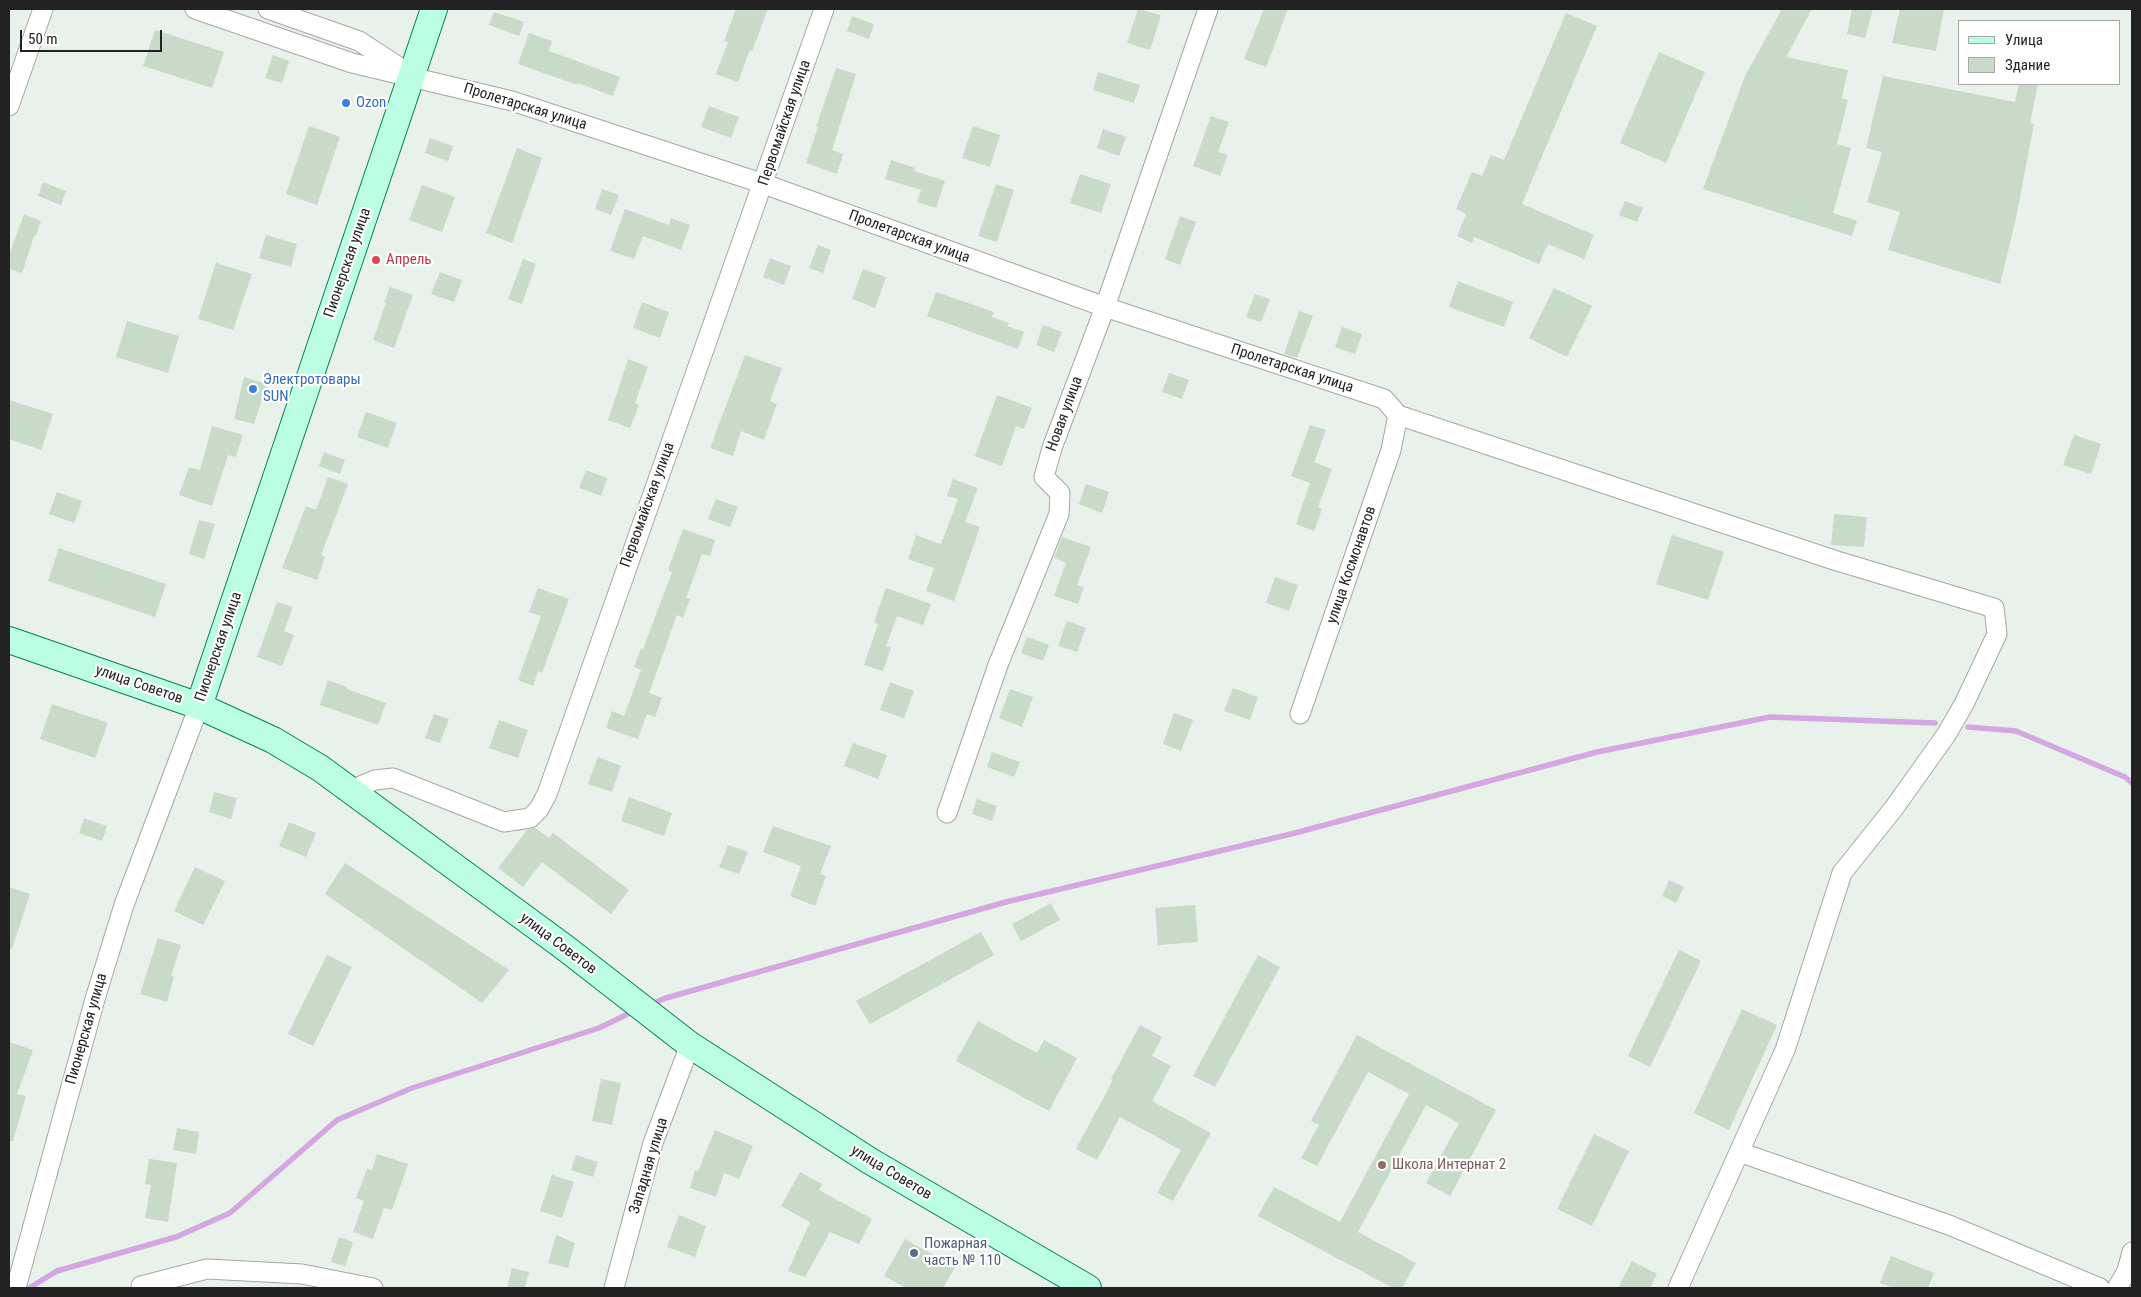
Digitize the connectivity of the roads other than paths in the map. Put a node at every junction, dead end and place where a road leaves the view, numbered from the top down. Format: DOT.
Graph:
graph roads {
  1 [pos="44,9"];
  2 [pos="195,9"];
  3 [pos="268,9"];
  4 [pos="434,9"];
  5 [pos="824,9"];
  6 [pos="1208,9"];
  7 [pos="411,76"];
  8 [pos="9,106"];
  9 [pos="764,184"];
  10 [pos="1105,307"];
  11 [pos="1398,415"];
  12 [pos="9,640"];
  13 [pos="200,706"];
  14 [pos="1300,714"];
  15 [pos="351,790"];
  16 [pos="947,813"];
  17 [pos="690,1045"];
  18 [pos="1739,1152"];
  19 [pos="2132,1252"];
  20 [pos="315,1282"];
  21 [pos="141,1286"];
  22 [pos="16,1288"];
  23 [pos="373,1288"];
  24 [pos="614,1288"];
  25 [pos="1088,1288"];
  26 [pos="1678,1288"];
  27 [pos="2100,1288"];
  28 [pos="2117,1288"];
  1 -- 8 [label="street"];
  2 -- 7 [label="street, Пролетарская улица"];
  3 -- 7 [label="street, Пролетарская улица"];
  4 -- 7 [label="main road, Пионерская улица"];
  5 -- 9 [label="street, Первомайская улица"];
  6 -- 10 [label="street, Новая улица"];
  7 -- 9 [label="street, Пролетарская улица"];
  7 -- 13 [label="main road, Пионерская улица"];
  9 -- 10 [label="street, Пролетарская улица"];
  9 -- 15 [label="street, Первомайская улица"];
  10 -- 11 [label="street, Пролетарская улица"];
  10 -- 16 [label="street, Новая улица"];
  11 -- 14 [label="street, улица Космонавтов"];
  11 -- 18 [label="street"];
  12 -- 13 [label="main road, улица Советов"];
  13 -- 15 [label="main road, улица Советов"];
  13 -- 22 [label="street, Пионерская улица"];
  15 -- 17 [label="main road, улица Советов"];
  17 -- 24 [label="street, Западная улица"];
  17 -- 25 [label="main road, улица Советов"];
  18 -- 26 [label="street"];
  18 -- 27 [label="street"];
  19 -- 28 [label="street"];
  20 -- 21 [label="street"];
  20 -- 23 [label="street"];
}
